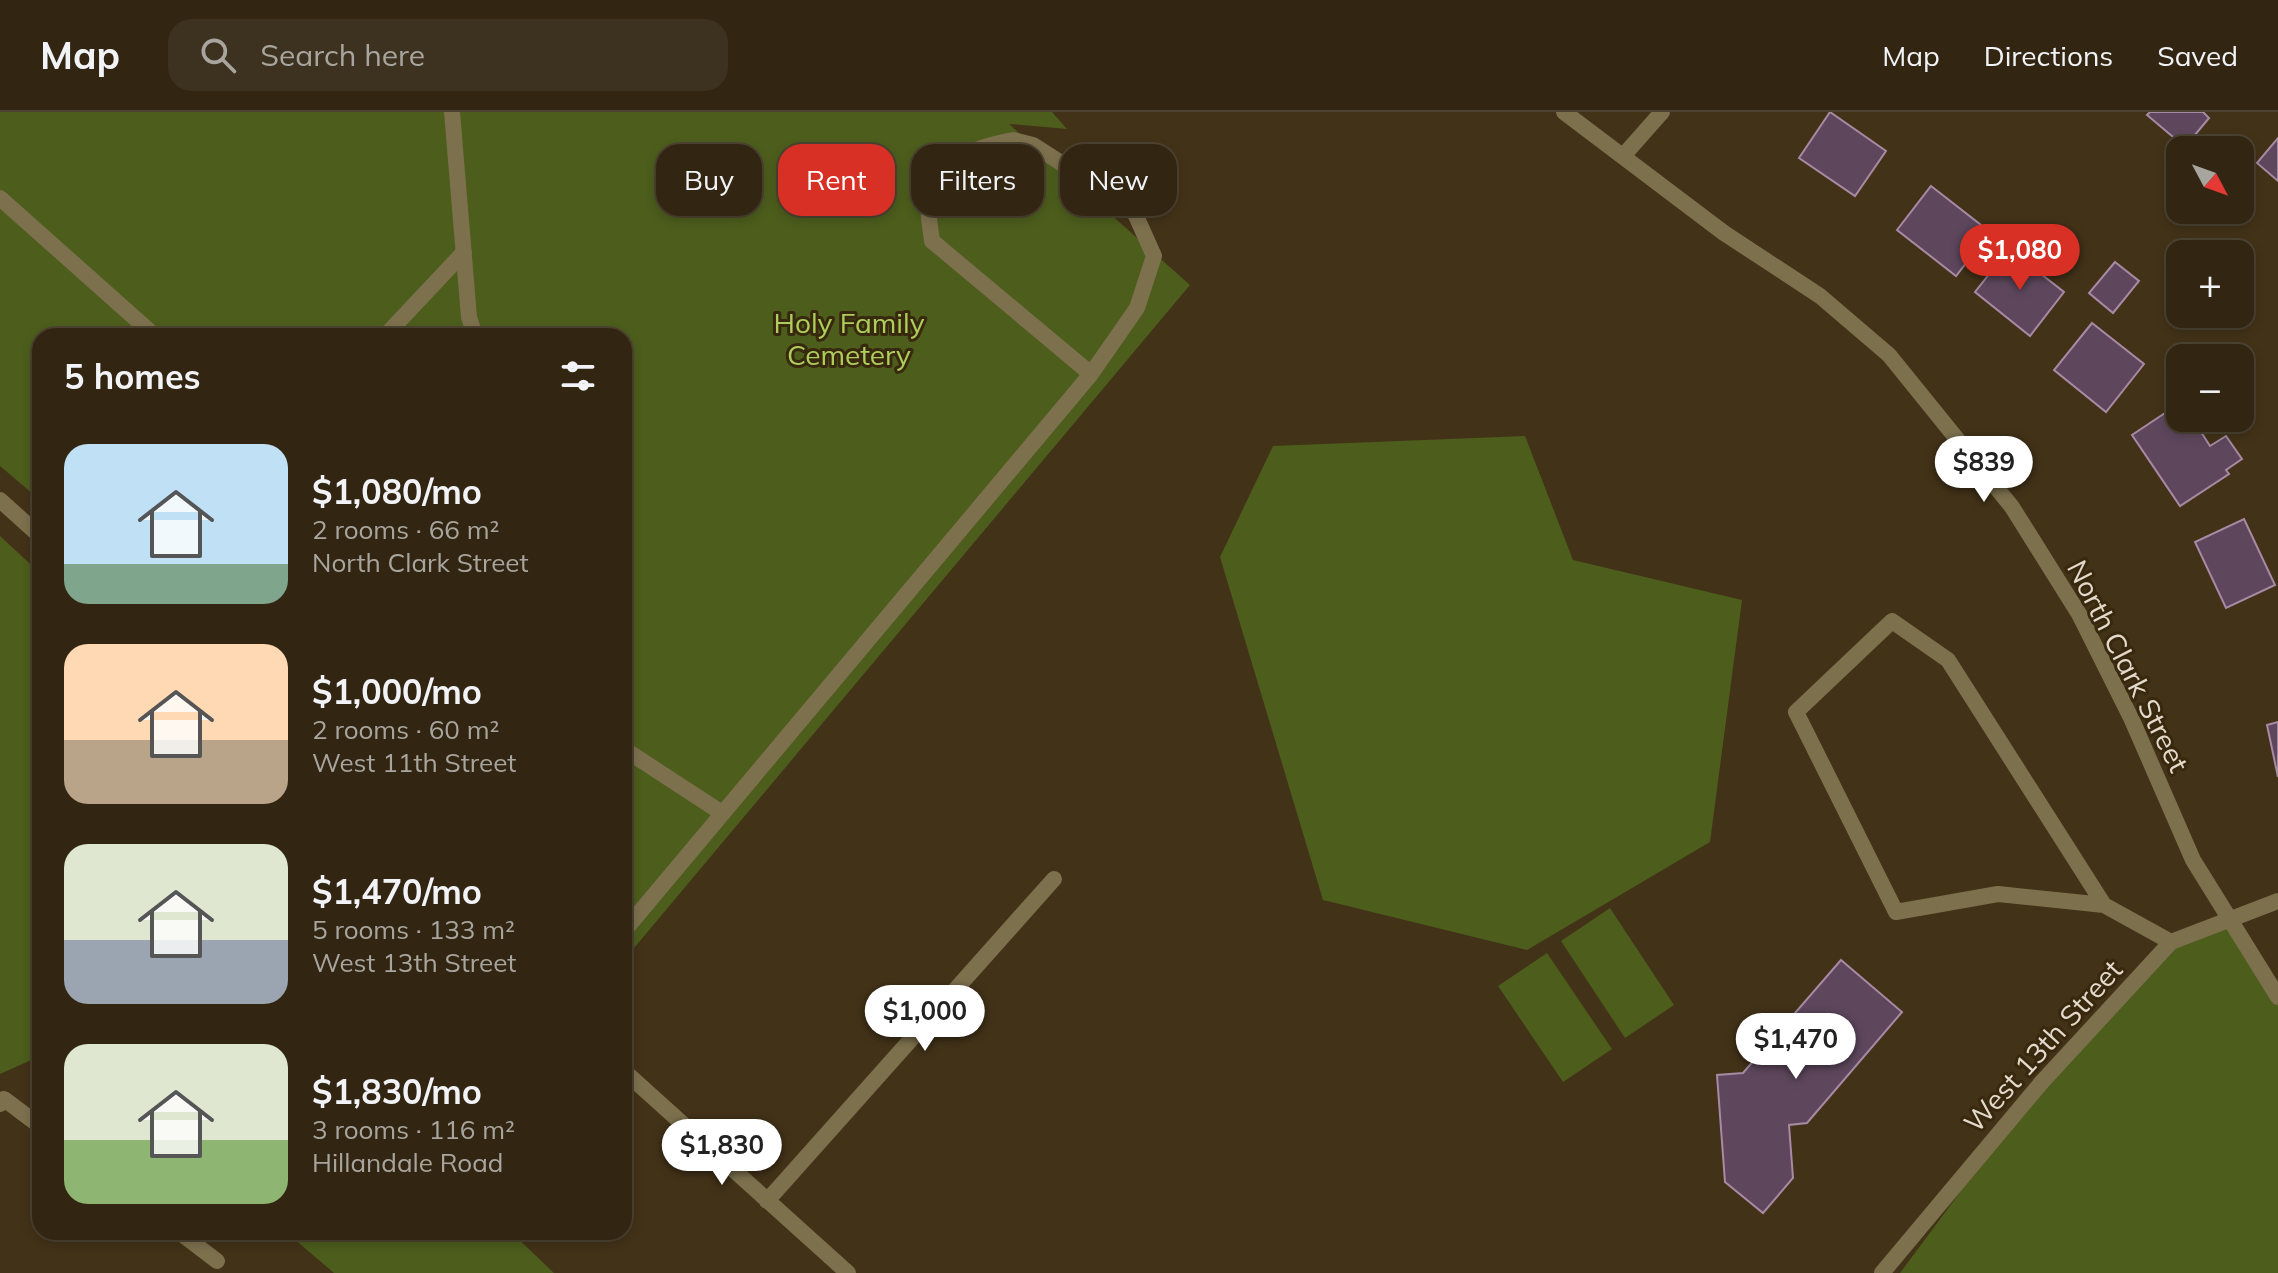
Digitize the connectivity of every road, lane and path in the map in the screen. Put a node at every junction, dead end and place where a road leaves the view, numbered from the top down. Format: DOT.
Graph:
graph roads {
  1 [pos="452,112"];
  2 [pos="1564,112"];
  3 [pos="1662,112"];
  4 [pos="1624,155"];
  5 [pos="0,198"];
  6 [pos="464,252"];
  7 [pos="146,328"];
  8 [pos="393,328"];
  9 [pos="472,328"];
  10 [pos="1091,374"];
  11 [pos="0,500"];
  12 [pos="32,529"];
  13 [pos="632,754"];
  14 [pos="722,813"];
  15 [pos="1054,879"];
  16 [pos="2278,901"];
  17 [pos="2104,905"];
  18 [pos="632,921"];
  19 [pos="2229,921"];
  20 [pos="2171,942"];
  21 [pos="2278,997"];
  22 [pos="632,1078"];
  23 [pos="0,1104"];
  24 [pos="32,1120"];
  25 [pos="767,1201"];
  26 [pos="189,1240"];
  27 [pos="217,1261"];
  28 [pos="848,1273"];
  29 [pos="1882,1273"];
  1 -- 6 [label="street"];
  2 -- 4 [label="street, North Clark Street"];
  3 -- 4 [label="street"];
  4 -- 19 [label="street, North Clark Street"];
  5 -- 7 [label="street"];
  6 -- 8 [label="street"];
  6 -- 9 [label="street"];
  10 -- 10 [label="street"];
  10 -- 14 [label="street"];
  11 -- 12 [label="street"];
  13 -- 14 [label="street"];
  14 -- 18 [label="street"];
  15 -- 25 [label="street"];
  16 -- 19 [label="street, West 13th Street"];
  17 -- 17 [label="street"];
  17 -- 20 [label="street"];
  19 -- 20 [label="street, West 13th Street"];
  19 -- 21 [label="street, North Clark Street"];
  20 -- 29 [label="street, West 13th Street"];
  22 -- 25 [label="street"];
  23 -- 24 [label="street"];
  25 -- 28 [label="street"];
  26 -- 27 [label="street"];
}
